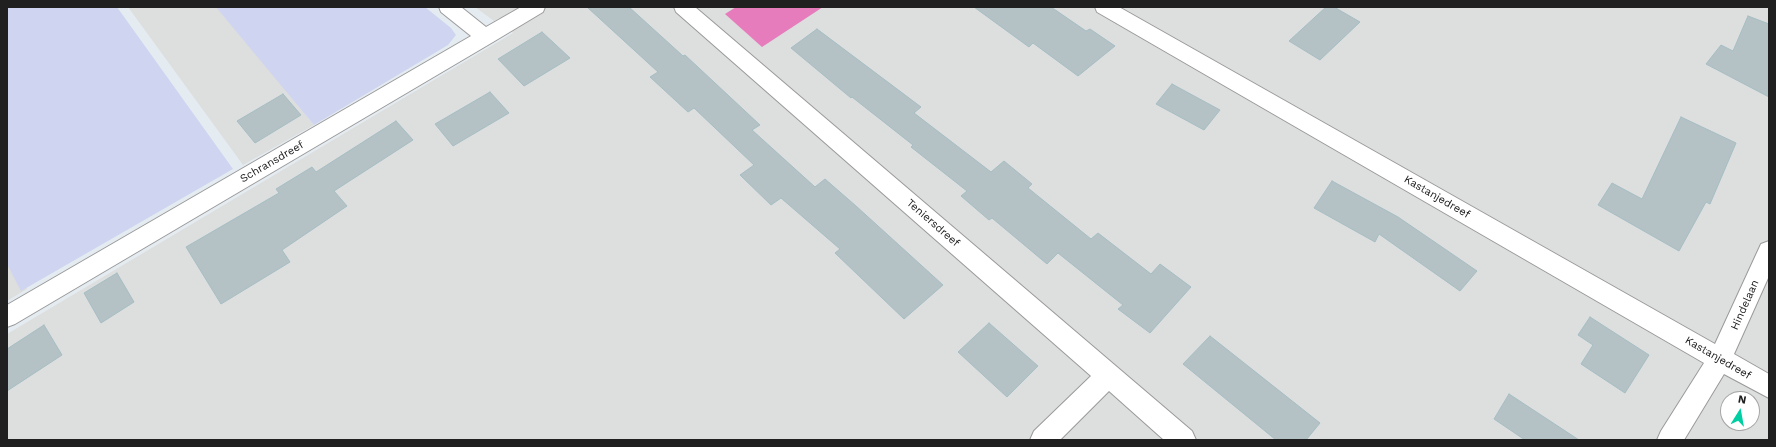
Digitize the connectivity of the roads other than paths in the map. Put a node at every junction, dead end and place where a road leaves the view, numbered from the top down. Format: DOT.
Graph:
graph roads {
  1 [pos="448,7"];
  2 [pos="536,7"];
  3 [pos="684,7"];
  4 [pos="1104,7"];
  5 [pos="486,37"];
  6 [pos="1769,251"];
  7 [pos="7,317"];
  8 [pos="1720,359"];
  9 [pos="1108,375"];
  10 [pos="1769,387"];
  11 [pos="1042,440"];
  12 [pos="1183,440"];
  13 [pos="1670,440"];
  1 -- 5 [label="street"];
  2 -- 5 [label="street, Schransdreef"];
  3 -- 9 [label="street, Teniersdreef"];
  4 -- 8 [label="street, Kastanjedreef"];
  5 -- 7 [label="street, Schransdreef"];
  6 -- 8 [label="street, Hindelaan"];
  8 -- 10 [label="street, Kastanjedreef"];
  8 -- 13 [label="street, Hindelaan"];
  9 -- 11 [label="street"];
  9 -- 12 [label="street, Teniersdreef"];
}
